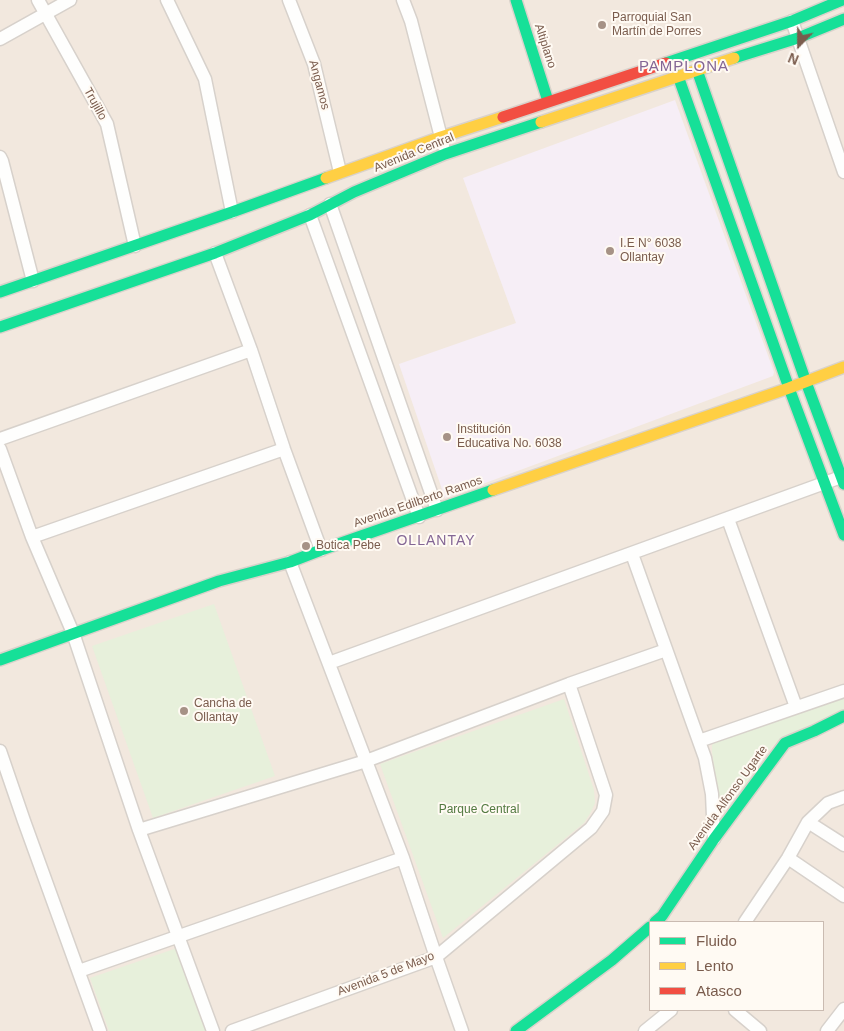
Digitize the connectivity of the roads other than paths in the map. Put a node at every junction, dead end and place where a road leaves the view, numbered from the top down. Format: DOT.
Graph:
graph roads {
  1 [pos="38,0"];
  2 [pos="70,0"];
  3 [pos="167,0"];
  4 [pos="289,0"];
  5 [pos="403,0"];
  6 [pos="516,0"];
  7 [pos="842,0"];
  8 [pos="46,14"];
  9 [pos="844,19"];
  10 [pos="792,21"];
  11 [pos="798,38"];
  12 [pos="0,39"];
  13 [pos="697,70"];
  14 [pos="678,76"];
  15 [pos="548,100"];
  16 [pos="441,137"];
  17 [pos="840,150"];
  18 [pos="445,154"];
  19 [pos="0,157"];
  20 [pos="340,172"];
  21 [pos="844,172"];
  22 [pos="330,204"];
  23 [pos="232,212"];
  24 [pos="310,214"];
  25 [pos="756,238"];
  26 [pos="737,243"];
  27 [pos="135,246"];
  28 [pos="215,253"];
  29 [pos="33,281"];
  30 [pos="0,292"];
  31 [pos="0,327"];
  32 [pos="251,350"];
  33 [pos="844,367"];
  34 [pos="806,382"];
  35 [pos="789,388"];
  36 [pos="0,439"];
  37 [pos="0,449"];
  38 [pos="284,449"];
  39 [pos="843,481"];
  40 [pos="824,483"];
  41 [pos="437,510"];
  42 [pos="419,517"];
  43 [pos="728,519"];
  44 [pos="844,535"];
  45 [pos="32,537"];
  46 [pos="321,550"];
  47 [pos="632,554"];
  48 [pos="290,562"];
  49 [pos="73,633"];
  50 [pos="666,650"];
  51 [pos="0,660"];
  52 [pos="329,664"];
  53 [pos="568,684"];
  54 [pos="844,691"];
  55 [pos="796,707"];
  56 [pos="844,716"];
  57 [pos="699,741"];
  58 [pos="0,751"];
  59 [pos="366,761"];
  60 [pos="844,797"];
  61 [pos="808,822"];
  62 [pos="139,830"];
  63 [pos="714,839"];
  64 [pos="844,845"];
  65 [pos="403,858"];
  66 [pos="788,858"];
  67 [pos="844,896"];
  68 [pos="656,921"];
  69 [pos="746,921"];
  70 [pos="649,927"];
  71 [pos="178,937"];
  72 [pos="436,957"];
  73 [pos="79,970"];
  74 [pos="844,1009"];
  75 [pos="670,1011"];
  76 [pos="736,1011"];
  77 [pos="100,1031"];
  78 [pos="213,1031"];
  79 [pos="232,1031"];
  80 [pos="462,1031"];
  81 [pos="516,1031"];
  82 [pos="645,1031"];
  83 [pos="760,1031"];
  84 [pos="827,1031"];
  1 -- 8 [label="street, Trujillo"];
  2 -- 8 [label="street"];
  3 -- 23 [label="street"];
  4 -- 20 [label="street, Angamos"];
  5 -- 16 [label="street"];
  6 -- 15 [label="street, Altiplano"];
  7 -- 10 [label="street, Avenida Central"];
  8 -- 12 [label="street"];
  8 -- 27 [label="street, Trujillo"];
  9 -- 11 [label="street, Avenida Central"];
  10 -- 11 [label="street"];
  10 -- 15 [label="street, Avenida Central"];
  11 -- 13 [label="street, Avenida Central"];
  11 -- 17 [label="street"];
  13 -- 14 [label="street, Avenida Central"];
  13 -- 25 [label="street"];
  14 -- 18 [label="street, Avenida Central"];
  14 -- 26 [label="street"];
  15 -- 16 [label="street, Avenida Central"];
  16 -- 18 [label="street"];
  16 -- 20 [label="street, Avenida Central"];
  17 -- 21 [label="street"];
  18 -- 22 [label="street, Avenida Central"];
  19 -- 29 [label="street"];
  20 -- 23 [label="street, Avenida Central"];
  22 -- 24 [label="street, Avenida Central"];
  22 -- 41 [label="street"];
  23 -- 27 [label="street, Avenida Central"];
  24 -- 28 [label="street, Avenida Central"];
  24 -- 42 [label="street"];
  25 -- 26 [label="street"];
  25 -- 34 [label="street"];
  26 -- 35 [label="street"];
  27 -- 29 [label="street, Avenida Central"];
  28 -- 31 [label="street, Avenida Central"];
  28 -- 32 [label="street"];
  29 -- 30 [label="street, Avenida Central"];
  32 -- 36 [label="street"];
  32 -- 38 [label="street"];
  33 -- 34 [label="street, Avenida Edilberto Ramos"];
  34 -- 35 [label="street, Avenida Edilberto Ramos"];
  34 -- 39 [label="street"];
  35 -- 40 [label="street"];
  35 -- 41 [label="street, Avenida Edilberto Ramos"];
  37 -- 45 [label="street"];
  38 -- 45 [label="street"];
  38 -- 46 [label="street"];
  39 -- 40 [label="street"];
  40 -- 43 [label="street"];
  40 -- 44 [label="street"];
  41 -- 42 [label="street, Avenida Edilberto Ramos"];
  42 -- 46 [label="street, Avenida Edilberto Ramos"];
  43 -- 47 [label="street"];
  43 -- 55 [label="street"];
  45 -- 49 [label="street"];
  46 -- 48 [label="street, Avenida Edilberto Ramos"];
  47 -- 50 [label="street"];
  47 -- 52 [label="street"];
  48 -- 49 [label="street, Avenida Edilberto Ramos"];
  48 -- 52 [label="street"];
  49 -- 51 [label="street, Avenida Edilberto Ramos"];
  49 -- 62 [label="street"];
  50 -- 53 [label="street"];
  50 -- 57 [label="street"];
  52 -- 59 [label="street"];
  53 -- 59 [label="street"];
  53 -- 72 [label="street, Avenida 5 de Mayo"];
  54 -- 55 [label="street"];
  55 -- 57 [label="street"];
  56 -- 63 [label="street, Avenida Alfonso Ugarte"];
  57 -- 63 [label="street"];
  58 -- 73 [label="street"];
  59 -- 62 [label="street"];
  59 -- 65 [label="street"];
  60 -- 61 [label="street"];
  61 -- 64 [label="street"];
  61 -- 66 [label="street"];
  62 -- 71 [label="street"];
  63 -- 68 [label="street, Avenida Alfonso Ugarte"];
  65 -- 71 [label="street"];
  65 -- 72 [label="street"];
  66 -- 67 [label="street"];
  66 -- 69 [label="street"];
  70 -- 81 [label="street"];
  71 -- 73 [label="street"];
  71 -- 78 [label="street"];
  72 -- 79 [label="street, Avenida 5 de Mayo"];
  72 -- 80 [label="street"];
  73 -- 77 [label="street"];
  74 -- 84 [label="street"];
  75 -- 82 [label="street"];
  76 -- 83 [label="street"];
}
